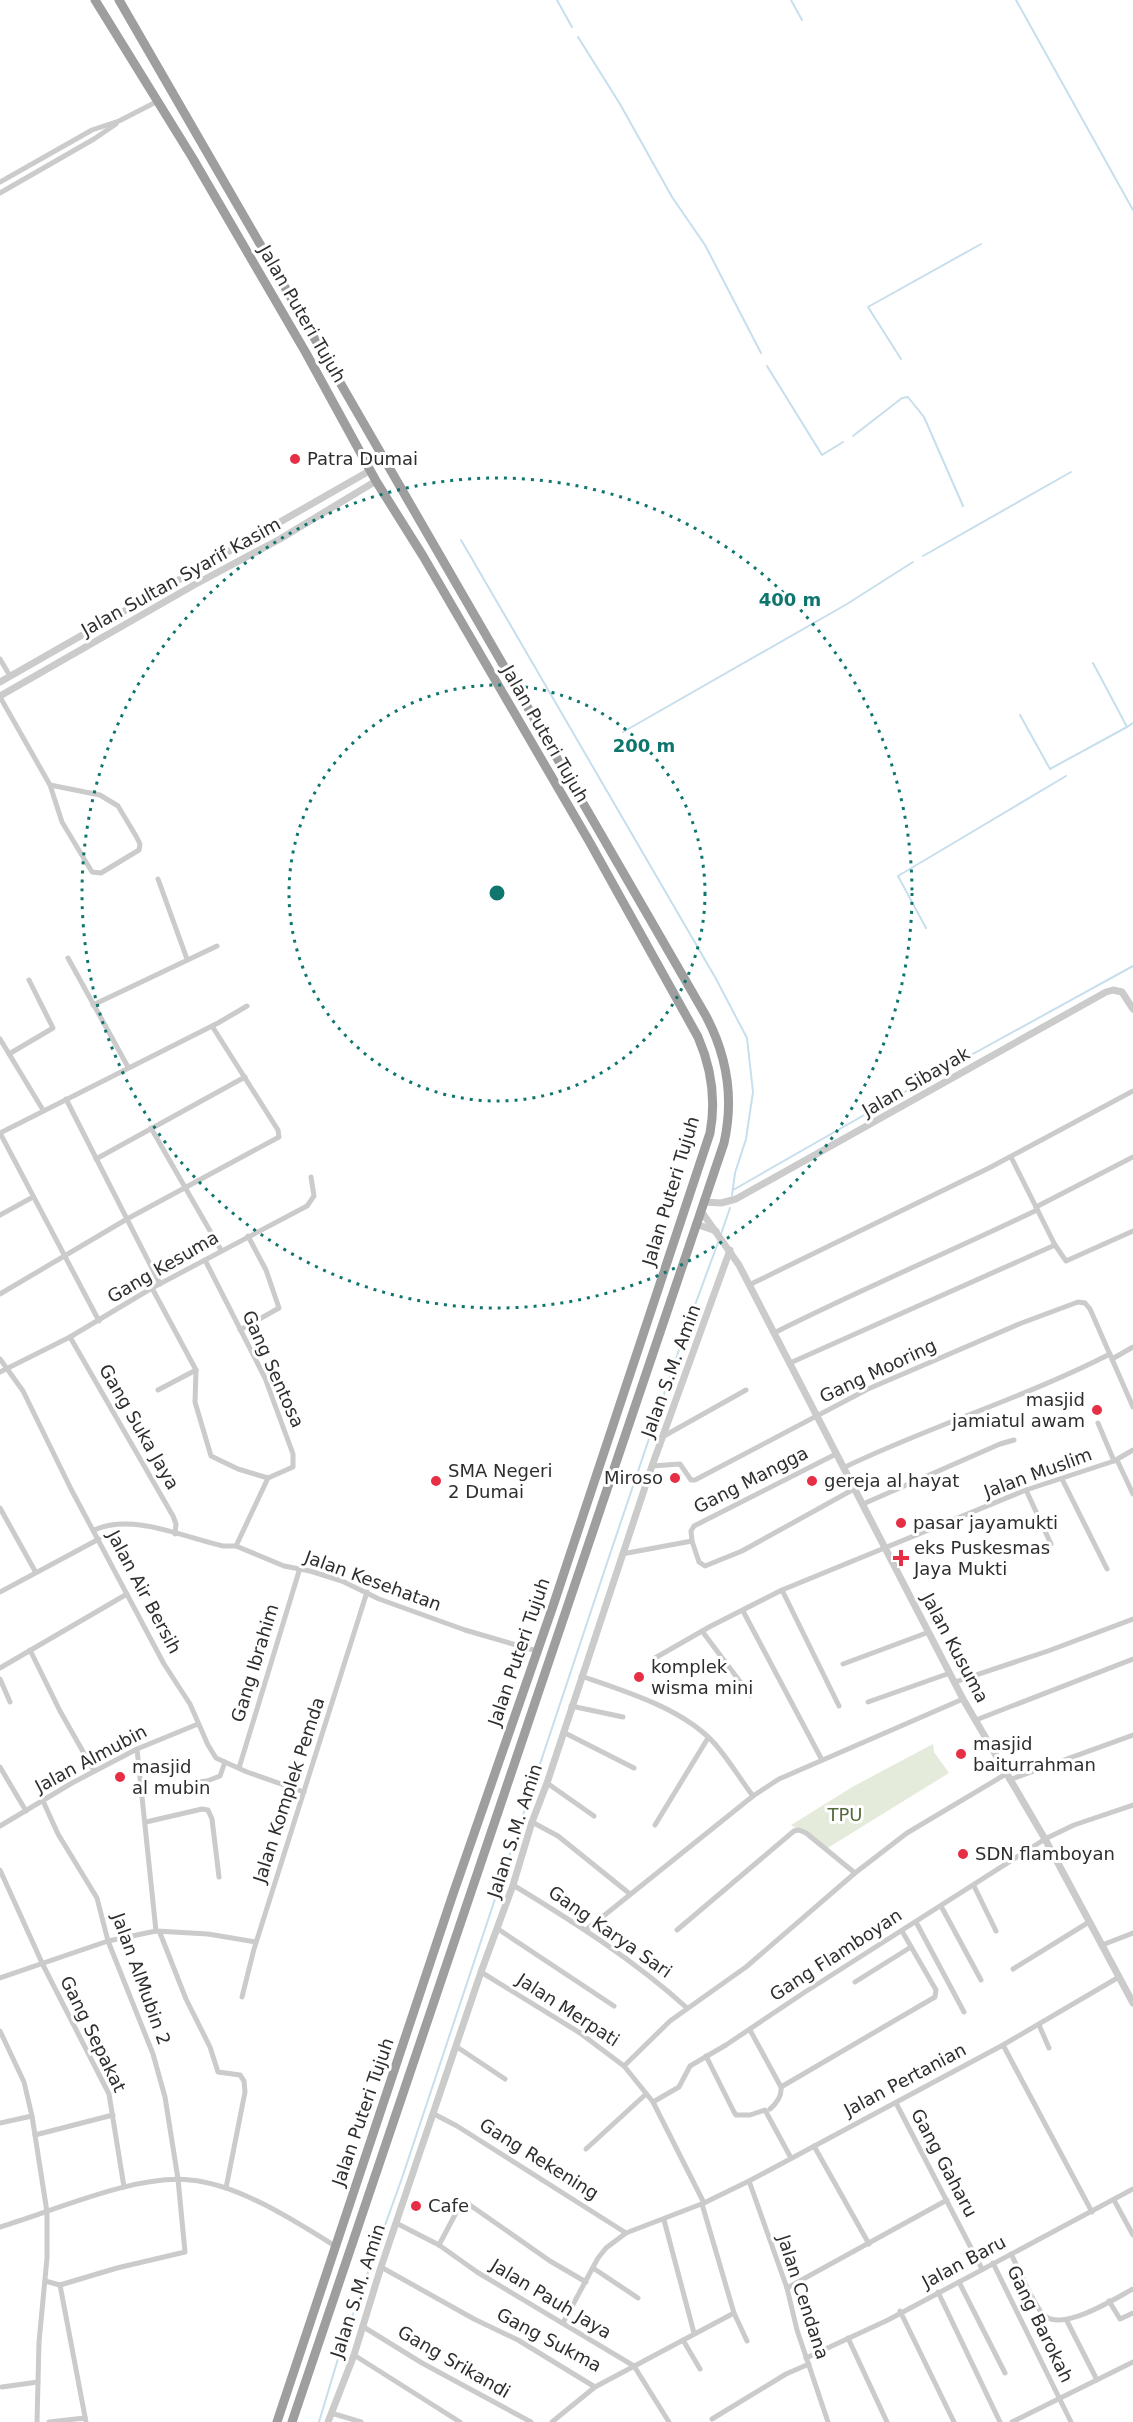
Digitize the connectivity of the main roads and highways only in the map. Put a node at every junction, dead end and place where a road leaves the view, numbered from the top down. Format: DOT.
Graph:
graph roads {
  1 [pos="95,0"];
  2 [pos="119,0"];
  3 [pos="325,358"];
  4 [pos="313,365"];
  5 [pos="611,856"];
  6 [pos="600,862"];
  7 [pos="442,1931"];
  8 [pos="455,1935"];
  9 [pos="277,2422"];
  10 [pos="292,2422"];
  1 -- 4 [label="highway, Jalan Puteri Tujuh"];
  2 -- 3 [label="highway, Jalan Puteri Tujuh"];
  3 -- 4 [label="highway"];
  3 -- 5 [label="highway, Jalan Puteri Tujuh"];
  4 -- 6 [label="highway, Jalan Puteri Tujuh"];
  5 -- 6 [label="highway"];
  5 -- 8 [label="highway, Jalan Puteri Tujuh"];
  6 -- 7 [label="highway, Jalan Puteri Tujuh"];
  7 -- 8 [label="highway"];
  7 -- 9 [label="highway, Jalan Puteri Tujuh"];
  8 -- 10 [label="highway, Jalan Puteri Tujuh"];
}
